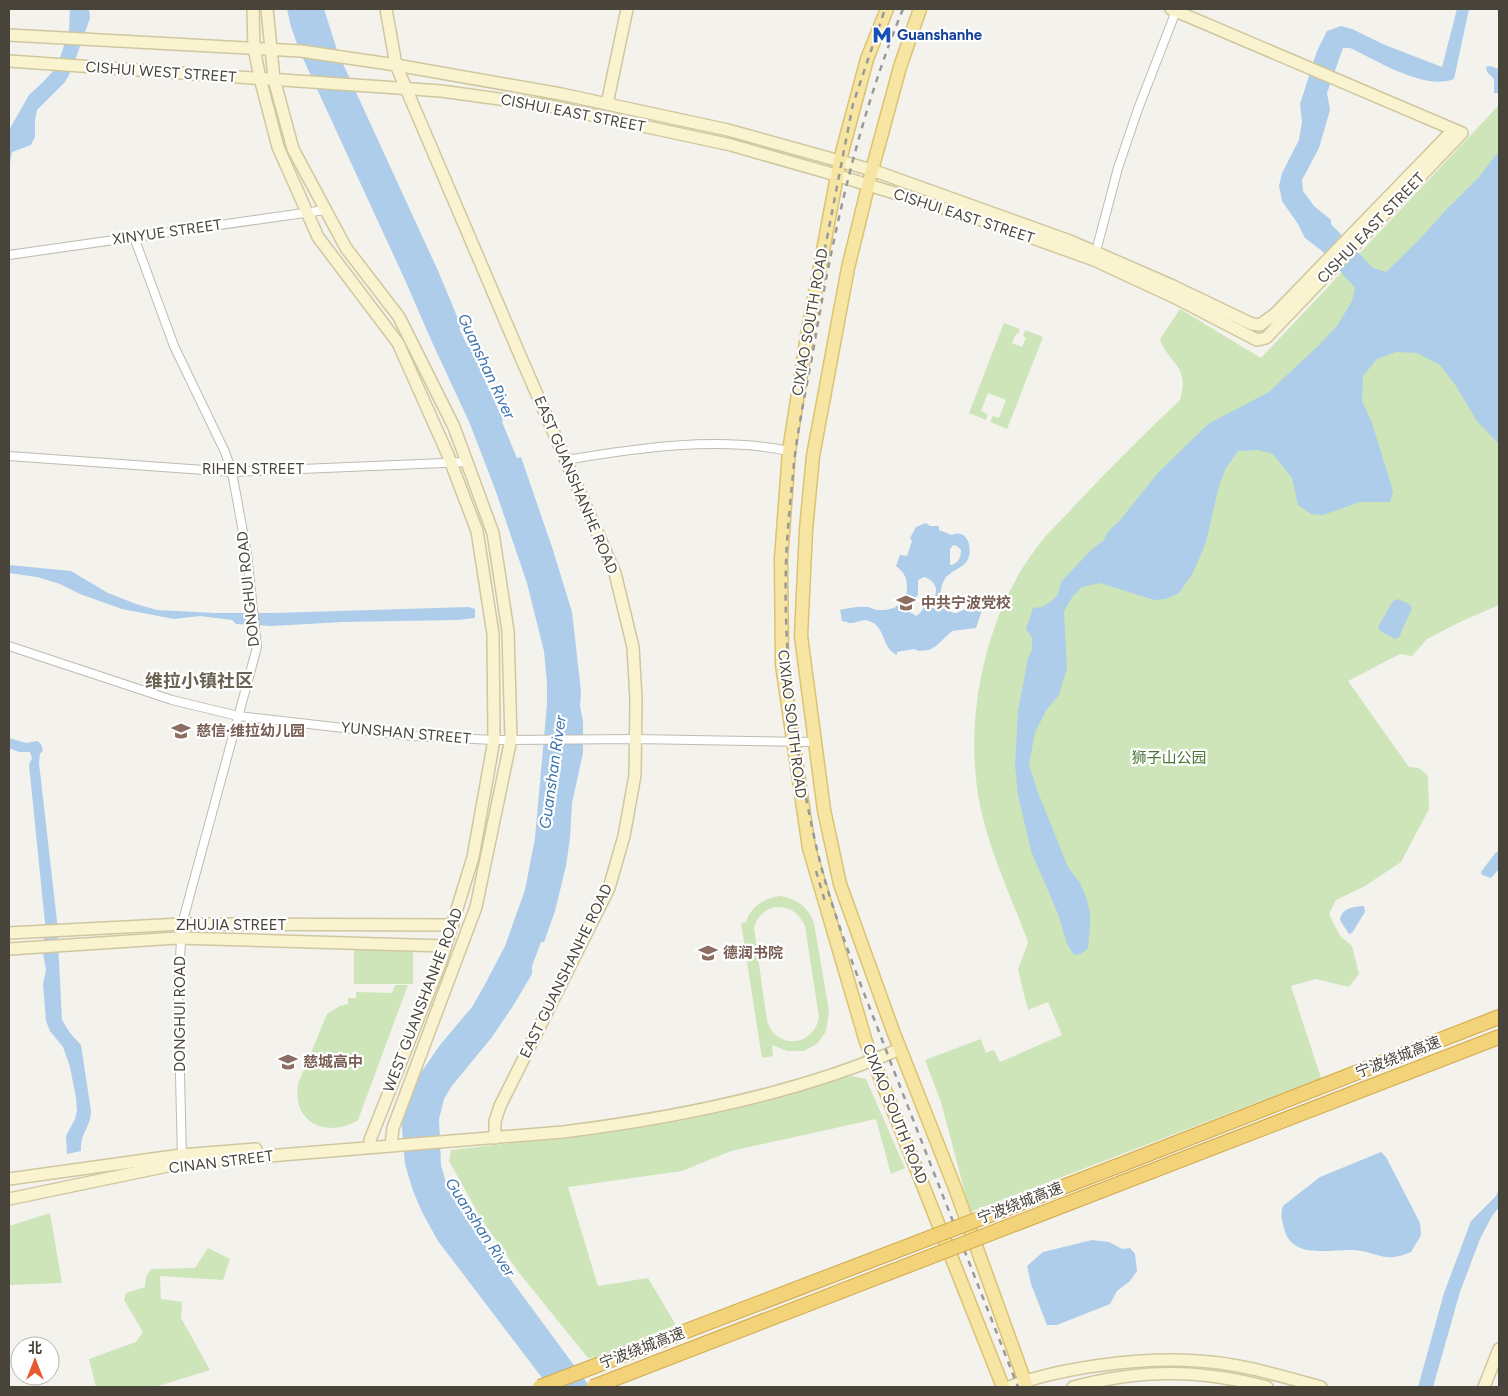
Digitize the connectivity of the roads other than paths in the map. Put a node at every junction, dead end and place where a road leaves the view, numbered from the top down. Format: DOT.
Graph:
graph roads {
  1 [pos="253,9"];
  2 [pos="267,9"];
  3 [pos="386,9"];
  4 [pos="627,9"];
  5 [pos="887,9"];
  6 [pos="920,9"];
  7 [pos="1174,10"];
  8 [pos="9,34"];
  9 [pos="254,48"];
  10 [pos="270,49"];
  11 [pos="356,59"];
  12 [pos="9,61"];
  13 [pos="396,64"];
  14 [pos="260,78"];
  15 [pos="274,79"];
  16 [pos="313,82"];
  17 [pos="406,89"];
  18 [pos="607,104"];
  19 [pos="840,160"];
  20 [pos="872,170"];
  21 [pos="836,175"];
  22 [pos="868,185"];
  23 [pos="325,210"];
  24 [pos="308,212"];
  25 [pos="134,237"];
  26 [pos="9,255"];
  27 [pos="1095,256"];
  28 [pos="789,451"];
  29 [pos="9,456"];
  30 [pos="566,460"];
  31 [pos="467,462"];
  32 [pos="451,463"];
  33 [pos="232,472"];
  34 [pos="9,646"];
  35 [pos="238,716"];
  36 [pos="511,739"];
  37 [pos="635,739"];
  38 [pos="494,740"];
  39 [pos="793,741"];
  40 [pos="814,742"];
  41 [pos="182,924"];
  42 [pos="453,925"];
  43 [pos="9,933"];
  44 [pos="182,939"];
  45 [pos="445,946"];
  46 [pos="9,949"];
  47 [pos="1499,1017"];
  48 [pos="1499,1037"];
  49 [pos="899,1046"];
  50 [pos="872,1057"];
  51 [pos="494,1134"];
  52 [pos="392,1142"];
  53 [pos="370,1144"];
  54 [pos="182,1159"];
  55 [pos="9,1179"];
  56 [pos="9,1199"];
  57 [pos="1499,1349"];
  58 [pos="1027,1384"];
  59 [pos="540,1387"];
  60 [pos="593,1387"];
  61 [pos="1003,1387"];
  62 [pos="1009,1387"];
  63 [pos="1073,1387"];
  64 [pos="1267,1387"];
  65 [pos="1321,1387"];
  66 [pos="1484,1387"];
  1 -- 9 [label="street, WEST GUANSHANHE ROAD"];
  2 -- 10 [label="street, WEST GUANSHANHE ROAD"];
  3 -- 13 [label="street, EAST GUANSHANHE ROAD"];
  4 -- 18 [label="street"];
  5 -- 19 [label="main road, CIXIAO SOUTH ROAD"];
  6 -- 20 [label="main road"];
  7 -- 27 [label="street"];
  7 -- 27 [label="street, CISHUI EAST STREET"];
  8 -- 9 [label="street, CISHUI WEST STREET"];
  9 -- 10 [label="street, CISHUI WEST STREET"];
  9 -- 14 [label="street, WEST GUANSHANHE ROAD"];
  10 -- 11 [label="street, CISHUI WEST STREET"];
  10 -- 15 [label="street, WEST GUANSHANHE ROAD"];
  11 -- 13 [label="street, CISHUI EAST STREET"];
  12 -- 14 [label="street, CISHUI WEST STREET"];
  13 -- 17 [label="street, EAST GUANSHANHE ROAD"];
  13 -- 18 [label="street, CISHUI EAST STREET"];
  14 -- 15 [label="street, CISHUI WEST STREET"];
  14 -- 24 [label="street, WEST GUANSHANHE ROAD"];
  15 -- 16 [label="street, CISHUI WEST STREET"];
  15 -- 23 [label="street, WEST GUANSHANHE ROAD"];
  16 -- 17 [label="street, CISHUI EAST STREET"];
  17 -- 21 [label="street, CISHUI EAST STREET"];
  17 -- 30 [label="street, EAST GUANSHANHE ROAD"];
  18 -- 19 [label="street, CISHUI EAST STREET"];
  19 -- 20 [label="street, CISHUI EAST STREET"];
  19 -- 21 [label="main road, CIXIAO SOUTH ROAD"];
  20 -- 22 [label="main road, CIXIAO SOUTH ROAD"];
  20 -- 27 [label="street, CISHUI EAST STREET"];
  21 -- 22 [label="street, CISHUI EAST STREET"];
  21 -- 28 [label="main road, CIXIAO SOUTH ROAD"];
  22 -- 27 [label="street, CISHUI EAST STREET"];
  22 -- 40 [label="main road, CIXIAO SOUTH ROAD"];
  23 -- 24 [label="street, XINYUE STREET"];
  23 -- 31 [label="street, WEST GUANSHANHE ROAD"];
  24 -- 25 [label="street, XINYUE STREET"];
  24 -- 32 [label="street, WEST GUANSHANHE ROAD"];
  25 -- 26 [label="street, XINYUE STREET"];
  25 -- 33 [label="street, DONGHUI ROAD"];
  28 -- 30 [label="street"];
  28 -- 39 [label="main road, CIXIAO SOUTH ROAD"];
  29 -- 33 [label="street, RIHEN STREET"];
  30 -- 37 [label="street, EAST GUANSHANHE ROAD"];
  31 -- 32 [label="street, RIHEN STREET"];
  31 -- 36 [label="street, WEST GUANSHANHE ROAD"];
  32 -- 33 [label="street, RIHEN STREET"];
  32 -- 38 [label="street, WEST GUANSHANHE ROAD"];
  33 -- 35 [label="street, DONGHUI ROAD"];
  34 -- 35 [label="street, YUNSHAN STREET"];
  35 -- 38 [label="street, YUNSHAN STREET"];
  35 -- 41 [label="street, DONGHUI ROAD"];
  36 -- 37 [label="street, YUNSHAN STREET"];
  36 -- 38 [label="street, YUNSHAN STREET"];
  36 -- 52 [label="street, WEST GUANSHANHE ROAD"];
  37 -- 39 [label="street, YUNSHAN STREET"];
  37 -- 51 [label="street, EAST GUANSHANHE ROAD"];
  38 -- 42 [label="street, WEST GUANSHANHE ROAD"];
  39 -- 40 [label="street, YUNSHAN STREET"];
  39 -- 50 [label="main road, CIXIAO SOUTH ROAD"];
  40 -- 49 [label="main road, CIXIAO SOUTH ROAD"];
  41 -- 42 [label="street, ZHUJIA STREET"];
  41 -- 43 [label="street, ZHUJIA STREET"];
  41 -- 44 [label="street, DONGHUI ROAD"];
  42 -- 45 [label="street, WEST GUANSHANHE ROAD"];
  44 -- 45 [label="street, ZHUJIA STREET"];
  44 -- 46 [label="street, ZHUJIA STREET"];
  44 -- 54 [label="street, DONGHUI ROAD"];
  45 -- 53 [label="street, WEST GUANSHANHE ROAD"];
  47 -- 59 [label="highway, 宁波绕城高速, bridge"];
  48 -- 60 [label="highway, 宁波绕城高速, bridge"];
  49 -- 50 [label="street, CINAN STREET"];
  49 -- 58 [label="main road, CIXIAO SOUTH ROAD"];
  50 -- 51 [label="street, CINAN STREET"];
  50 -- 61 [label="main road, CIXIAO SOUTH ROAD"];
  51 -- 52 [label="street, CINAN STREET"];
  52 -- 53 [label="street, CINAN STREET"];
  53 -- 54 [label="street, CINAN STREET"];
  54 -- 55 [label="street, CINAN STREET"];
  54 -- 56 [label="street, CINAN STREET"];
  57 -- 66 [label="street"];
  58 -- 62 [label="street"];
  58 -- 65 [label="street"];
  63 -- 64 [label="street"];
}
